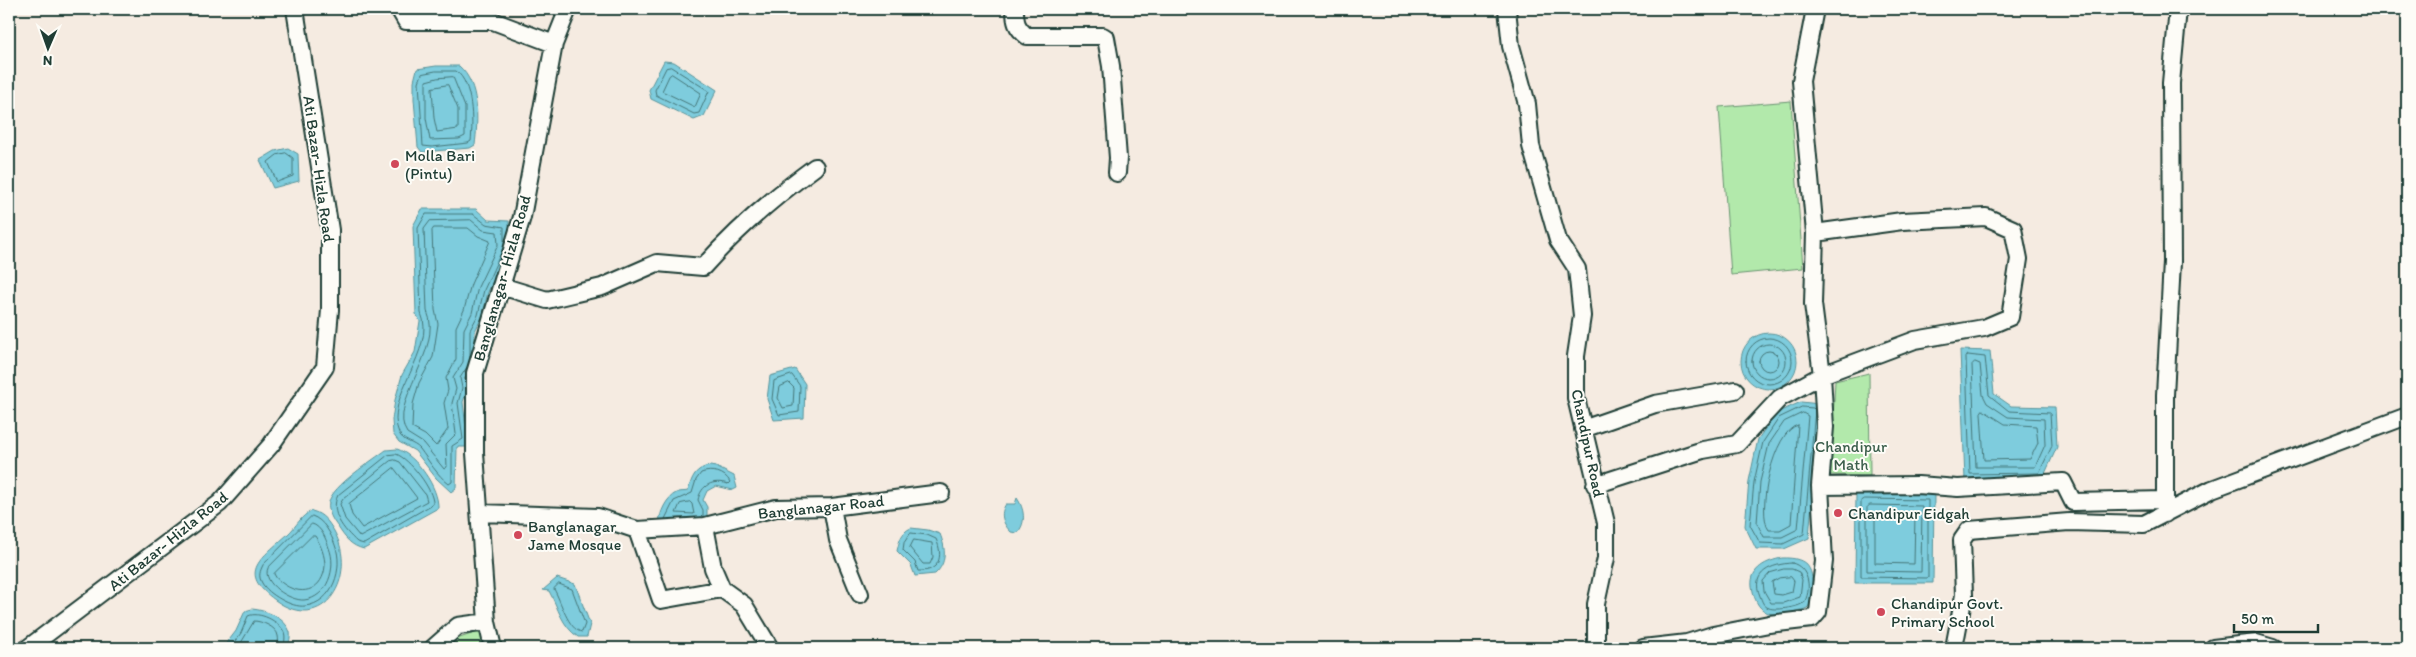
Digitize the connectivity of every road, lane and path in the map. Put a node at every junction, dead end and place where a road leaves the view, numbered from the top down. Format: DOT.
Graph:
graph roads {
  1 [pos="296,9"];
  2 [pos="399,9"];
  3 [pos="568,9"];
  4 [pos="1015,9"];
  5 [pos="1507,9"];
  6 [pos="1815,9"];
  7 [pos="2178,9"];
  8 [pos="554,44"];
  9 [pos="815,167"];
  10 [pos="1117,173"];
  11 [pos="1815,233"];
  12 [pos="500,286"];
  13 [pos="1822,375"];
  14 [pos="1735,390"];
  15 [pos="2407,416"];
  16 [pos="1583,429"];
  17 [pos="1595,485"];
  18 [pos="1820,486"];
  19 [pos="940,493"];
  20 [pos="832,506"];
  21 [pos="2165,507"];
  22 [pos="481,513"];
  23 [pos="705,526"];
  24 [pos="637,530"];
  25 [pos="722,589"];
  26 [pos="860,594"];
  27 [pos="487,622"];
  28 [pos="28,648"];
  29 [pos="434,648"];
  30 [pos="493,648"];
  31 [pos="770,648"];
  32 [pos="1596,648"];
  33 [pos="1643,648"];
  34 [pos="1954,648"];
  35 [pos="2213,648"];
  36 [pos="2273,648"];
  1 -- 28 [label="street, Ati Bazar- Hizla Road"];
  2 -- 8 [label="street"];
  3 -- 8 [label="street, Banglanagar- Hizla Road"];
  4 -- 10 [label="street"];
  5 -- 16 [label="street, Chandipur Road"];
  6 -- 11 [label="street"];
  7 -- 21 [label="street"];
  8 -- 12 [label="street, Banglanagar- Hizla Road"];
  9 -- 12 [label="street"];
  11 -- 13 [label="street"];
  11 -- 13 [label="street"];
  12 -- 22 [label="street, Banglanagar- Hizla Road"];
  13 -- 17 [label="street"];
  13 -- 18 [label="street"];
  14 -- 16 [label="street"];
  15 -- 21 [label="street"];
  16 -- 17 [label="street, Chandipur Road"];
  17 -- 32 [label="street, Chandipur Road"];
  18 -- 21 [label="street"];
  18 -- 33 [label="street"];
  19 -- 20 [label="street, Banglanagar Road"];
  20 -- 23 [label="street, Banglanagar Road"];
  20 -- 26 [label="street"];
  21 -- 34 [label="street"];
  22 -- 24 [label="street, Banglanagar Road"];
  22 -- 27 [label="street"];
  23 -- 24 [label="street, Banglanagar Road"];
  23 -- 25 [label="street"];
  24 -- 25 [label="street"];
  25 -- 31 [label="street"];
  27 -- 29 [label="street"];
  27 -- 30 [label="street"];
  35 -- 36 [label="street"];
}
